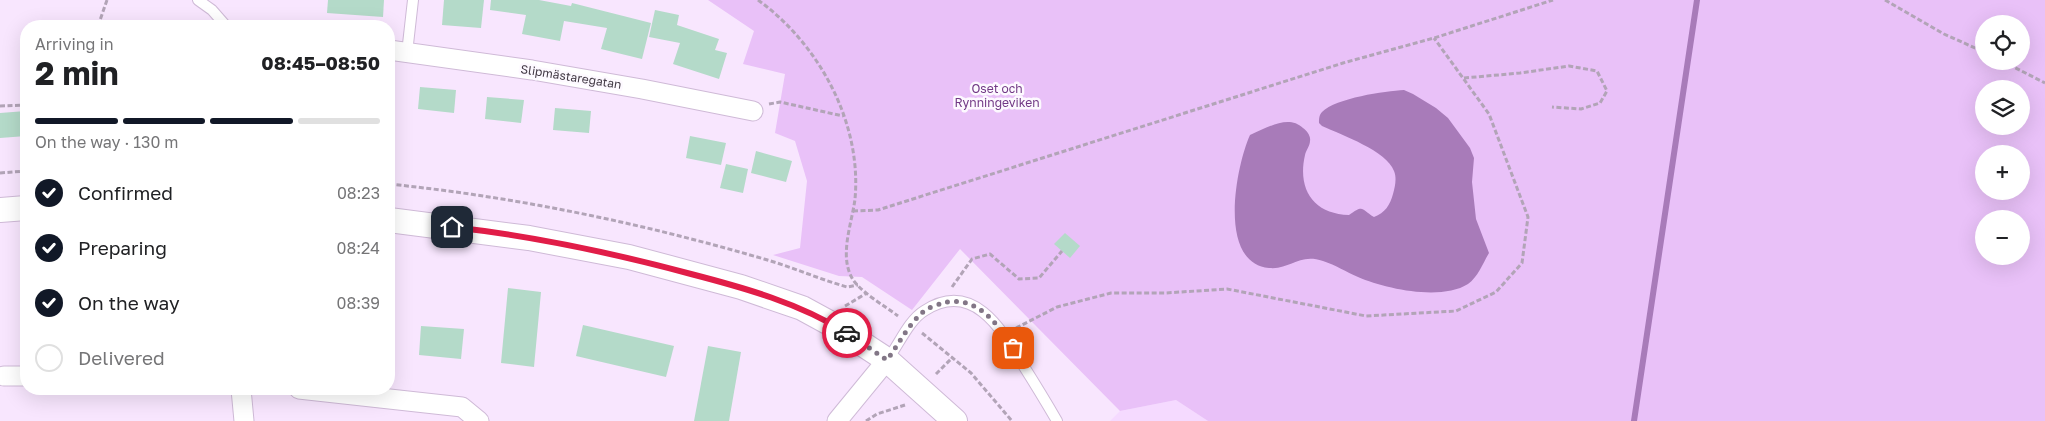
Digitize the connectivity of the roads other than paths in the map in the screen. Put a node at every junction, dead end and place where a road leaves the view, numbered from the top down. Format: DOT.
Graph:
graph roads {
  1 [pos="198,0"];
  2 [pos="413,0"];
  3 [pos="221,20"];
  4 [pos="398,52"];
  5 [pos="753,111"];
  6 [pos="20,208"];
  7 [pos="0,210"];
  8 [pos="395,221"];
  9 [pos="887,360"];
  10 [pos="4,376"];
  11 [pos="20,376"];
  12 [pos="242,395"];
  13 [pos="353,395"];
  14 [pos="244,421"];
  15 [pos="480,421"];
  16 [pos="837,421"];
  17 [pos="955,421"];
  18 [pos="1057,421"];
  1 -- 3 [label="lane"];
  2 -- 4 [label="lane"];
  4 -- 5 [label="street, Slipmästaregatan"];
  6 -- 7 [label="street"];
  8 -- 9 [label="street"];
  9 -- 16 [label="street"];
  9 -- 17 [label="street"];
  9 -- 18 [label="lane"];
  10 -- 11 [label="street"];
  12 -- 14 [label="street"];
  13 -- 15 [label="street"];
}
